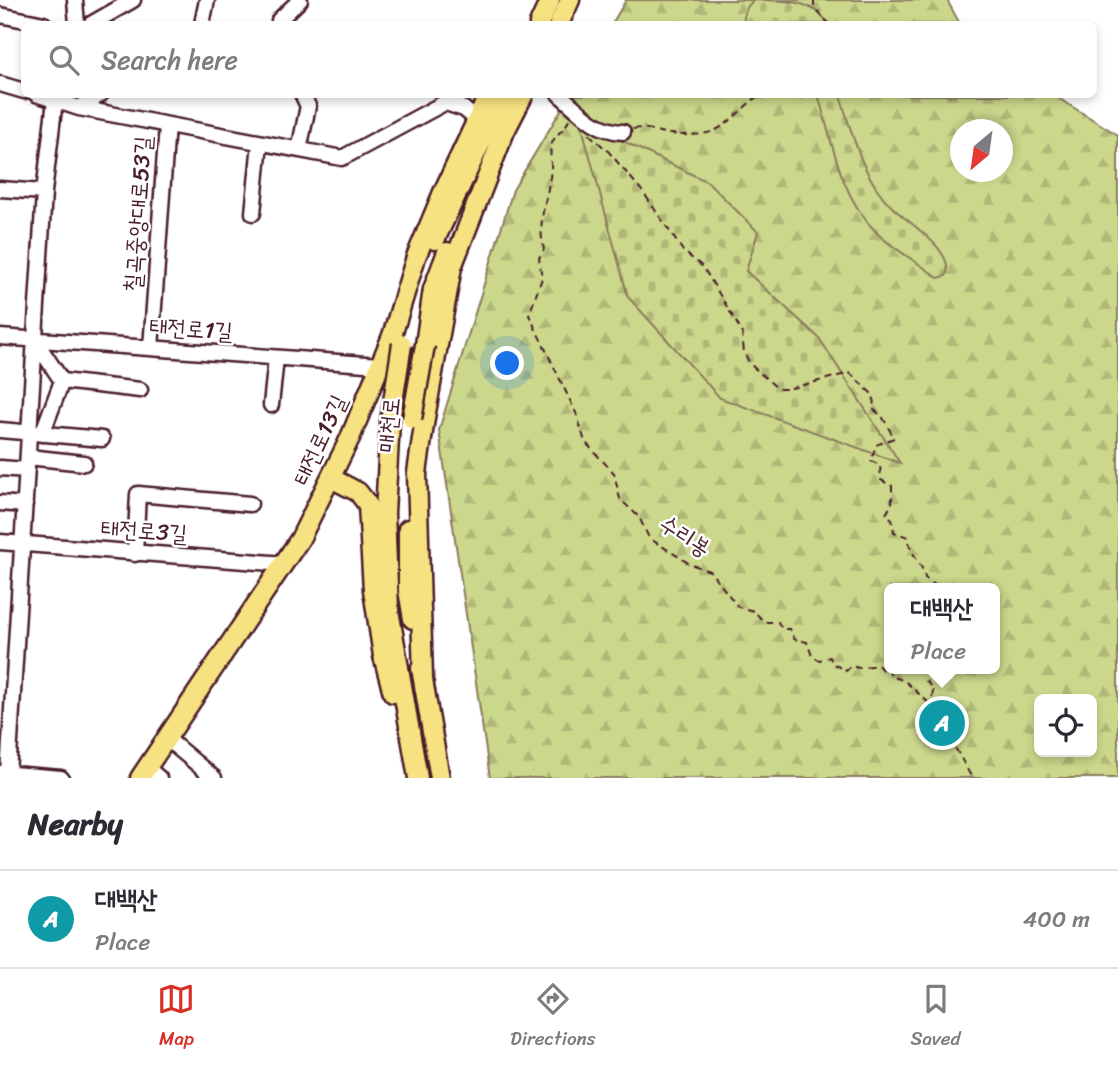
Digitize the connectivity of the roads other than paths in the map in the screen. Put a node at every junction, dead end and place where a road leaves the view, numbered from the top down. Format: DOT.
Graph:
graph roads {
  1 [pos="75,0"];
  2 [pos="133,0"];
  3 [pos="207,0"];
  4 [pos="300,0"];
  5 [pos="550,0"];
  6 [pos="570,0"];
  7 [pos="0,15"];
  8 [pos="29,21"];
  9 [pos="77,21"];
  10 [pos="96,21"];
  11 [pos="203,21"];
  12 [pos="279,21"];
  13 [pos="540,21"];
  14 [pos="560,21"];
  15 [pos="0,83"];
  16 [pos="21,90"];
  17 [pos="48,98"];
  18 [pos="94,98"];
  19 [pos="304,98"];
  20 [pos="454,98"];
  21 [pos="487,98"];
  22 [pos="502,98"];
  23 [pos="521,98"];
  24 [pos="563,98"];
  25 [pos="54,100"];
  26 [pos="446,103"];
  27 [pos="79,108"];
  28 [pos="477,120"];
  29 [pos="167,125"];
  30 [pos="505,131"];
  31 [pos="623,132"];
  32 [pos="260,143"];
  33 [pos="299,150"];
  34 [pos="0,189"];
  35 [pos="44,192"];
  36 [pos="253,213"];
  37 [pos="0,337"];
  38 [pos="34,339"];
  39 [pos="151,348"];
  40 [pos="276,358"];
  41 [pos="379,365"];
  42 [pos="433,379"];
  43 [pos="62,381"];
  44 [pos="140,390"];
  45 [pos="271,405"];
  46 [pos="0,430"];
  47 [pos="36,433"];
  48 [pos="102,439"];
  49 [pos="84,463"];
  50 [pos="27,464"];
  51 [pos="0,468"];
  52 [pos="331,478"];
  53 [pos="0,503"];
  54 [pos="250,504"];
  55 [pos="25,505"];
  56 [pos="0,542"];
  57 [pos="22,544"];
  58 [pos="135,554"];
  59 [pos="285,564"];
  60 [pos="423,677"];
  61 [pos="166,738"];
  62 [pos="417,772"];
  63 [pos="4,774"];
  64 [pos="148,775"];
  65 [pos="61,778"];
  66 [pos="214,778"];
  67 [pos="440,778"];
  1 -- 9 [label="street"];
  2 -- 10 [label="street"];
  3 -- 11 [label="street"];
  4 -- 12 [label="street"];
  5 -- 13 [label="main road"];
  6 -- 14 [label="main road"];
  7 -- 8 [label="street"];
  15 -- 16 [label="street"];
  17 -- 25 [label="street, 칠곡중앙대로53길"];
  18 -- 27 [label="street"];
  19 -- 33 [label="street"];
  20 -- 26 [label="street, 칠곡중앙대로53길"];
  21 -- 28 [label="main road, 태전로13길"];
  22 -- 62 [label="main road, 매천로, bridge"];
  23 -- 30 [label="main road, 매천로"];
  24 -- 31 [label="street"];
  25 -- 27 [label="street, 칠곡중앙대로53길"];
  25 -- 35 [label="street"];
  26 -- 28 [label="street"];
  26 -- 33 [label="street, 칠곡중앙대로53길"];
  27 -- 29 [label="street, 칠곡중앙대로53길"];
  28 -- 41 [label="main road, 태전로13길"];
  29 -- 32 [label="street, 칠곡중앙대로53길"];
  29 -- 39 [label="street, 칠곡중앙대로53길"];
  30 -- 42 [label="main road"];
  30 -- 60 [label="main road, 매천로, bridge"];
  32 -- 33 [label="street, 칠곡중앙대로53길"];
  32 -- 36 [label="street"];
  34 -- 35 [label="street"];
  35 -- 38 [label="street"];
  37 -- 38 [label="street, 태전로1길"];
  38 -- 39 [label="street, 태전로1길"];
  38 -- 43 [label="street"];
  38 -- 47 [label="street"];
  39 -- 40 [label="street, 태전로1길"];
  40 -- 41 [label="street, 태전로1길"];
  40 -- 45 [label="street"];
  41 -- 42 [label="main road"];
  41 -- 52 [label="main road, 태전로13길"];
  42 -- 60 [label="main road"];
  43 -- 44 [label="street"];
  43 -- 47 [label="street"];
  46 -- 47 [label="street"];
  47 -- 48 [label="street"];
  47 -- 50 [label="street"];
  49 -- 50 [label="street"];
  50 -- 51 [label="street"];
  50 -- 55 [label="street"];
  52 -- 59 [label="main road, 태전로13길"];
  52 -- 62 [label="main road"];
  53 -- 55 [label="street"];
  54 -- 58 [label="street"];
  55 -- 57 [label="street"];
  56 -- 57 [label="street, 태전로3길"];
  57 -- 58 [label="street, 태전로3길"];
  57 -- 63 [label="street"];
  58 -- 59 [label="street, 태전로3길"];
  59 -- 61 [label="main road, 태전로13길"];
  60 -- 67 [label="main road, 매천로"];
  61 -- 64 [label="main road, 태전로13길"];
  61 -- 66 [label="street"];
  63 -- 65 [label="street"];
}
